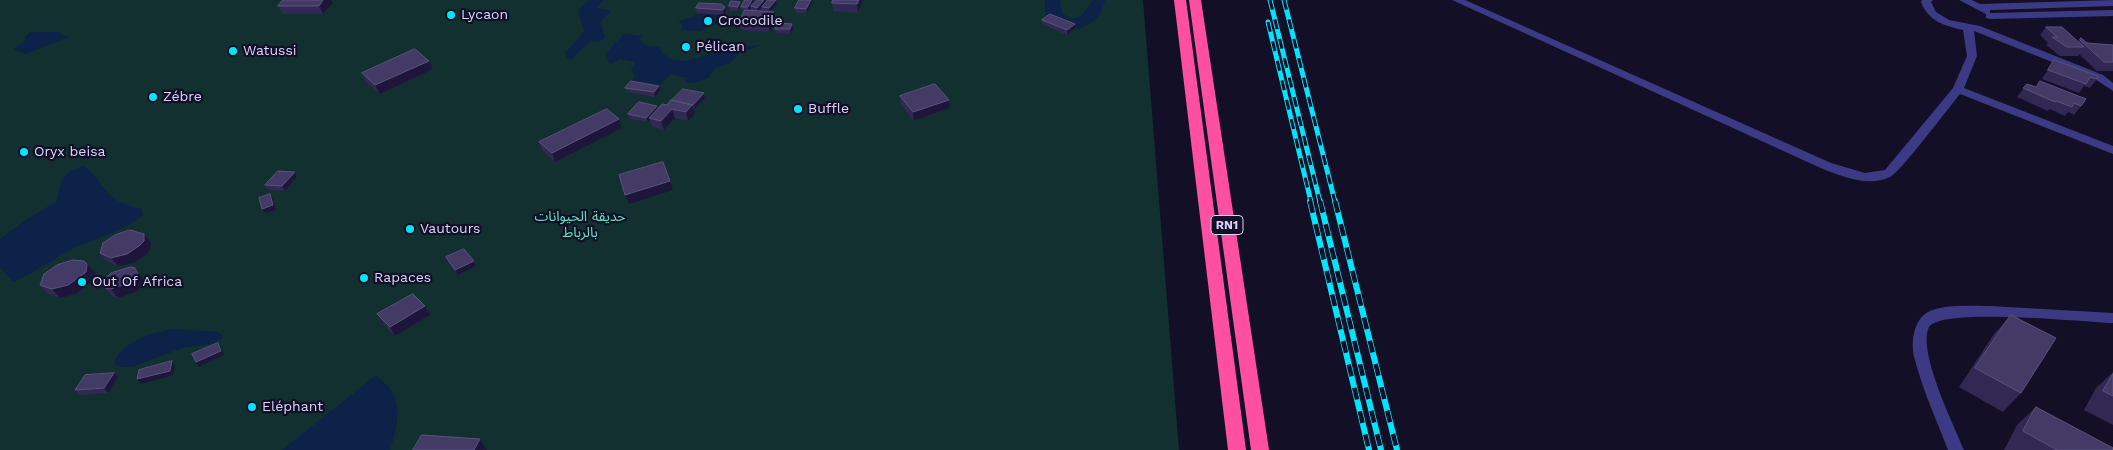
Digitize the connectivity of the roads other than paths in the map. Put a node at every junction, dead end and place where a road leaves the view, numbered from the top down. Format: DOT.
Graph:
graph roads {
  1 [pos="1180,0"];
  2 [pos="1195,0"];
  3 [pos="1457,0"];
  4 [pos="1928,0"];
  5 [pos="1964,0"];
  6 [pos="2113,3"];
  7 [pos="1980,7"];
  8 [pos="2113,13"];
  9 [pos="1990,16"];
  10 [pos="1972,28"];
  11 [pos="2113,88"];
  12 [pos="1958,89"];
  13 [pos="2113,150"];
  14 [pos="2113,318"];
  15 [pos="1237,450"];
  16 [pos="1260,450"];
  17 [pos="1956,450"];
  1 -- 15 [label="highway, RN1"];
  2 -- 16 [label="highway, RN1"];
  3 -- 12 [label="street"];
  4 -- 10 [label="street"];
  5 -- 7 [label="street"];
  6 -- 7 [label="street"];
  7 -- 9 [label="street"];
  8 -- 9 [label="street"];
  9 -- 10 [label="street"];
  10 -- 11 [label="street"];
  10 -- 12 [label="street"];
  12 -- 13 [label="street"];
  14 -- 17 [label="street"];
}
